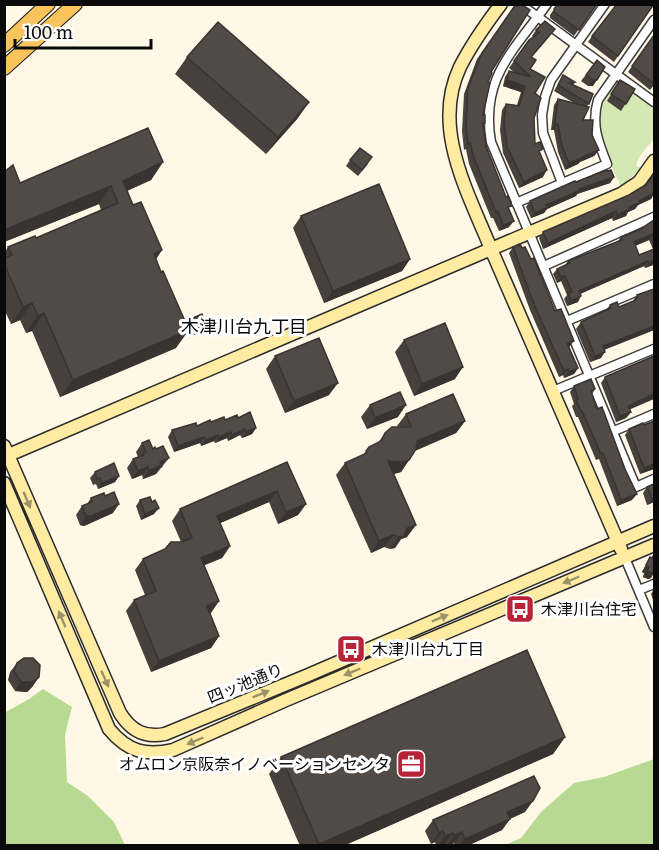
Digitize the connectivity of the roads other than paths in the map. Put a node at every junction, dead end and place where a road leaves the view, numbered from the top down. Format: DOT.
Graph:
graph roads {
  1 [pos="48,4"];
  2 [pos="75,4"];
  3 [pos="501,4"];
  4 [pos="520,4"];
  5 [pos="547,4"];
  6 [pos="605,4"];
  7 [pos="538,17"];
  8 [pos="654,20"];
  9 [pos="4,45"];
  10 [pos="576,45"];
  11 [pos="4,68"];
  12 [pos="616,74"];
  13 [pos="654,102"];
  14 [pos="654,161"];
  15 [pos="562,183"];
  16 [pos="516,203"];
  17 [pos="654,217"];
  18 [pos="529,233"];
  19 [pos="491,249"];
  20 [pos="544,266"];
  21 [pos="654,284"];
  22 [pos="567,321"];
  23 [pos="654,349"];
  24 [pos="590,377"];
  25 [pos="553,392"];
  26 [pos="654,414"];
  27 [pos="614,431"];
  28 [pos="6,453"];
  29 [pos="654,479"];
  30 [pos="4,483"];
  31 [pos="654,526"];
  32 [pos="618,542"];
  33 [pos="654,545"];
  34 [pos="625,558"];
  35 [pos="654,584"];
  36 [pos="639,590"];
  37 [pos="654,627"];
  1 -- 9 [label="main road"];
  2 -- 11 [label="main road"];
  3 -- 19 [label="main road"];
  4 -- 7 [label="street"];
  5 -- 7 [label="street"];
  6 -- 10 [label="street"];
  7 -- 10 [label="street"];
  7 -- 16 [label="street"];
  8 -- 12 [label="street"];
  10 -- 12 [label="street"];
  10 -- 15 [label="street"];
  12 -- 13 [label="street"];
  12 -- 15 [label="street"];
  14 -- 18 [label="main road"];
  15 -- 16 [label="street"];
  16 -- 18 [label="street"];
  17 -- 20 [label="street"];
  18 -- 19 [label="main road"];
  18 -- 20 [label="street"];
  19 -- 25 [label="main road"];
  19 -- 28 [label="main road"];
  20 -- 22 [label="street"];
  21 -- 22 [label="street"];
  22 -- 24 [label="street"];
  23 -- 24 [label="street"];
  24 -- 25 [label="street"];
  24 -- 27 [label="street"];
  25 -- 32 [label="main road"];
  26 -- 27 [label="street"];
  27 -- 29 [label="street"];
  28 -- 32 [label="main road, 四ッ池通り, one-way"];
  34 -- 30 [label="main road, 四ッ池通り, one-way"];
  31 -- 32 [label="main road, 四ッ池通り"];
  32 -- 34 [label="main road"];
  33 -- 34 [label="main road, 四ッ池通り"];
  34 -- 36 [label="street"];
  35 -- 36 [label="street"];
  36 -- 37 [label="street"];
}
